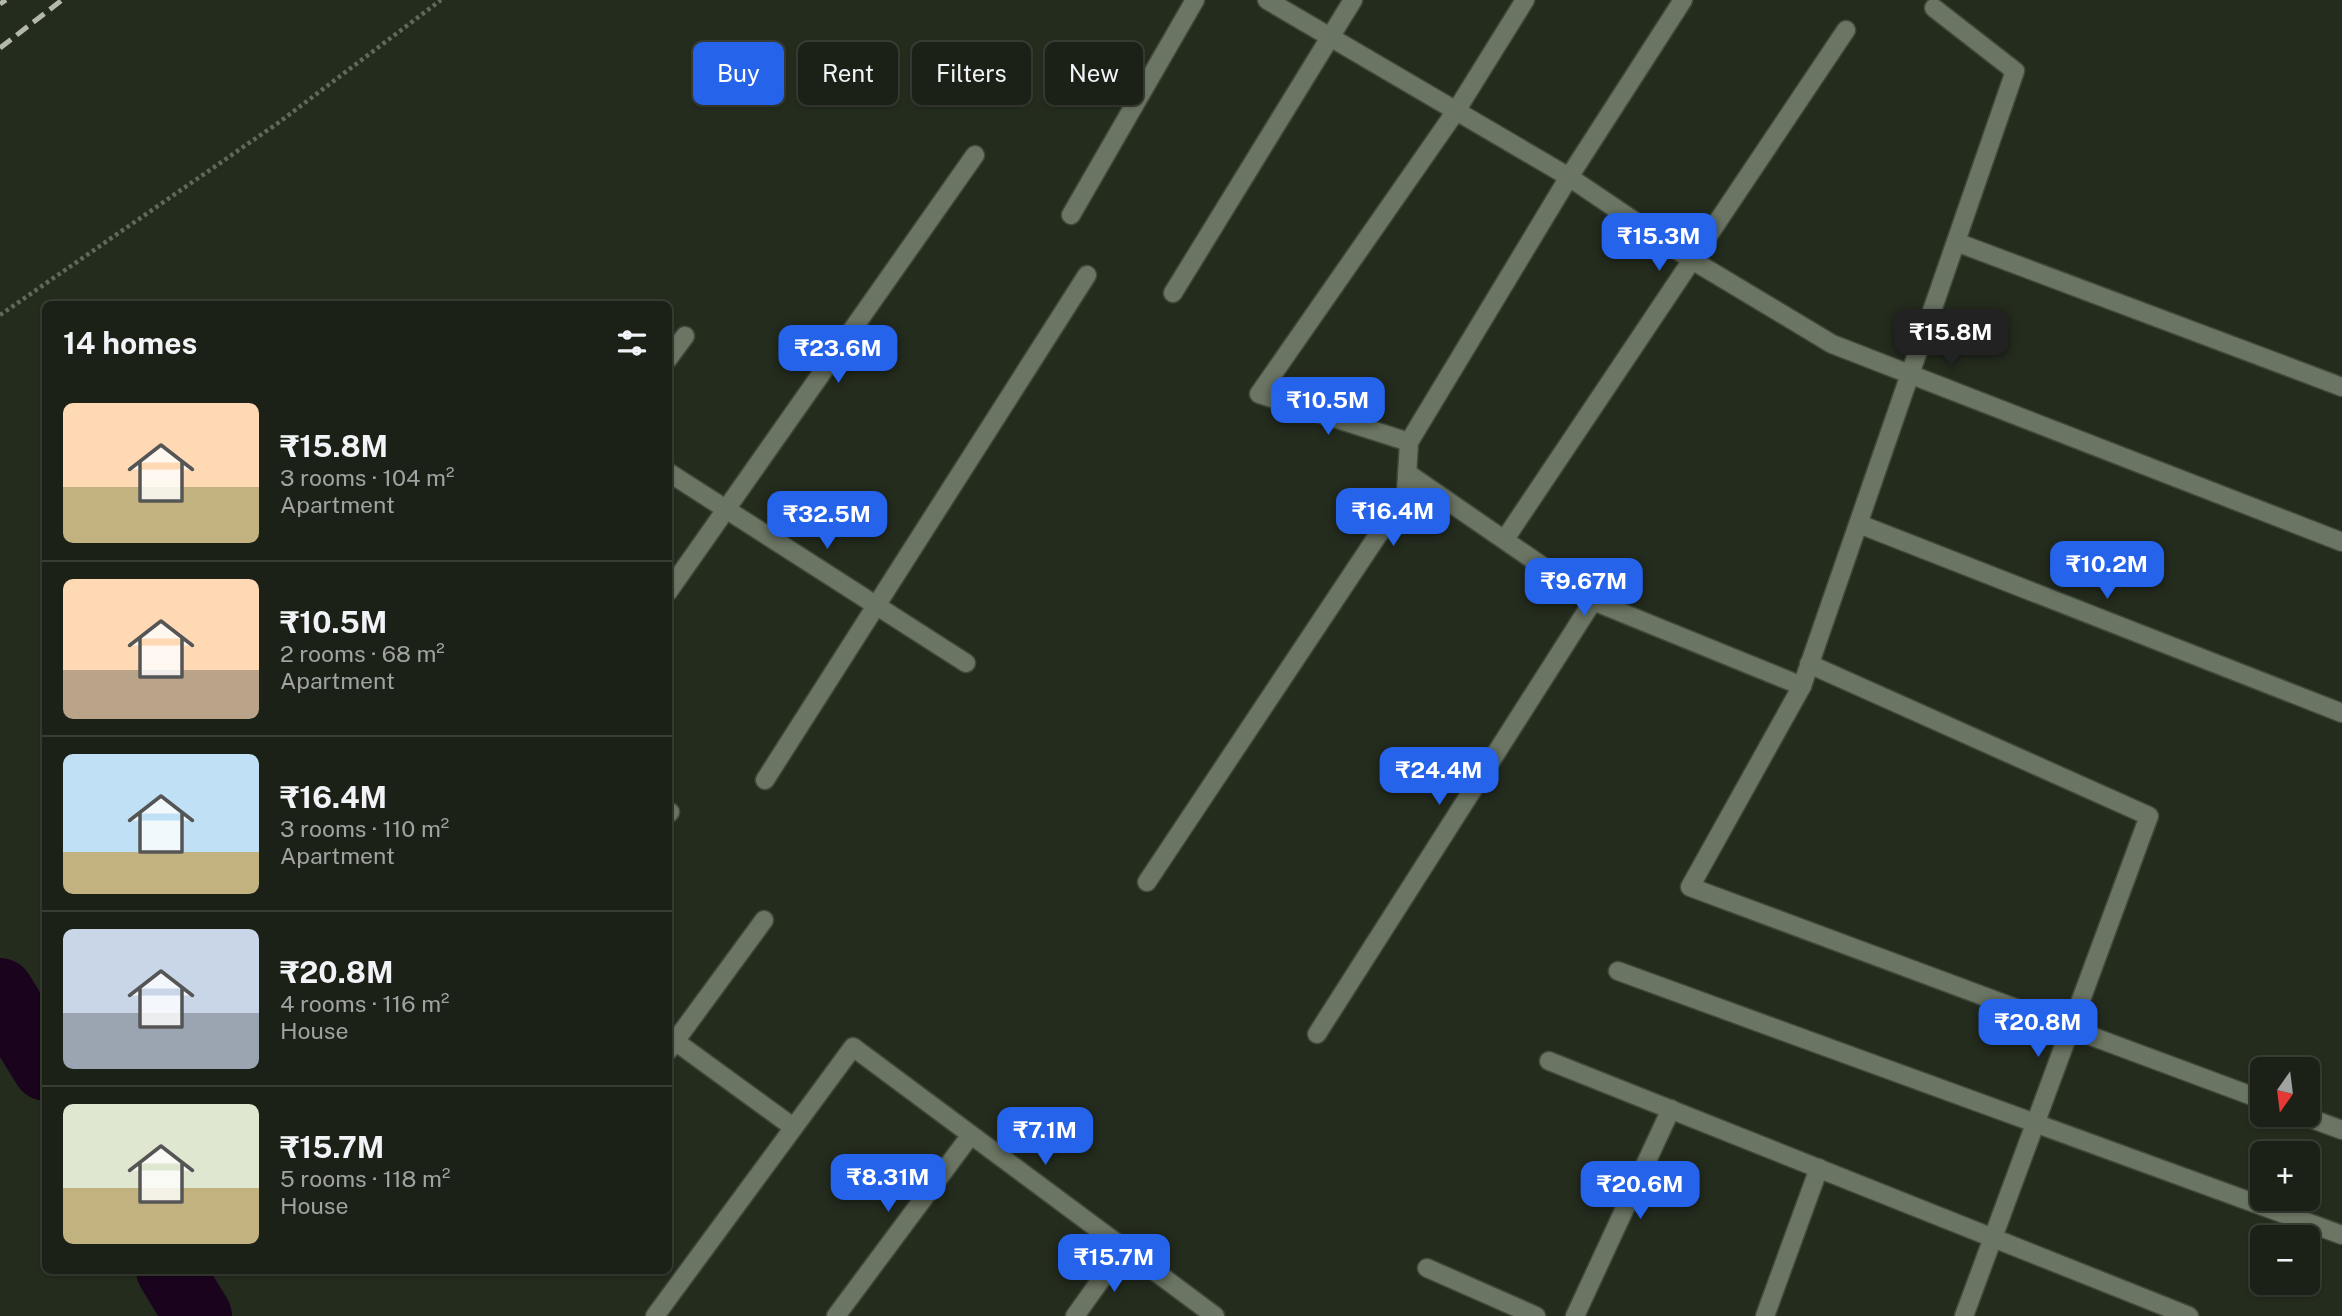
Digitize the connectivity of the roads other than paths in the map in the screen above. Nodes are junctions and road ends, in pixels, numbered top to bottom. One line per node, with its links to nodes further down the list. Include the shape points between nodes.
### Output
1 (1195, 0): 12 (street)
2 (1267, 0): 8 (street)
3 (1353, 0): 8 (street)
4 (1525, 0): 9 (street)
5 (1683, 0): 11 (street)
6 (1934, 8): 13 (street, via 2015,71)
7 (1846, 30): 14 (street)
8 (1329, 37): 9 (street); 16 (street)
9 (1456, 111): 11 (street); 21 (street, via 1259,394)
10 (975, 155): 24 (street)
11 (1569, 177): 14 (street); 21 (street)
12 (1071, 215)
13 (1956, 242): 19 (street); 20 (street)
14 (1692, 260): 19 (street, via 1832,344); 26 (street)
15 (1087, 275): 30 (street)
16 (1173, 293)
17 (685, 336): 18 (street)
18 (672, 354)
19 (1911, 374): 25 (street); 27 (street)
20 (2342, 387)
21 (1409, 442): 22 (street)
22 (1407, 473): 26 (street); 36 (street, via 1406,493)
23 (672, 475): 24 (street)
24 (726, 509): 28 (street); 30 (street)
25 (1858, 524): 32 (street); 34 (street)
26 (1505, 539): 29 (street)
27 (2342, 542)
28 (672, 586)
29 (1593, 601): 33 (street); 40 (street)
30 (876, 605): 31 (street); 35 (street)
31 (965, 663)
32 (1809, 664): 33 (street); 39 (street, via 2149,816)
33 (1802, 686): 39 (street, via 1690,887)
34 (2342, 713)
35 (765, 780)
36 (1147, 882)
37 (764, 920): 41 (street)
38 (1618, 971): 47 (street)
39 (2070, 1029): 44 (street); 47 (street)
40 (1317, 1034)
41 (672, 1042)
42 (672, 1044): 48 (street)
43 (1549, 1061): 45 (street)
44 (2250, 1095)
45 (1671, 1109): 51 (street); 61 (street)
46 (2320, 1122): 49 (street)
47 (2035, 1123): 52 (street); 53 (street)
48 (793, 1127): 50 (street, via 853,1047); 56 (street)
49 (2342, 1130)
50 (970, 1136): 54 (street); 57 (street)
51 (1818, 1168): 53 (street); 62 (street)
52 (2342, 1235)
53 (1992, 1238): 63 (street); 64 (street)
54 (1123, 1249): 58 (street); 59 (street)
55 (1427, 1268): 60 (street)
56 (654, 1316)
57 (836, 1316)
58 (1075, 1316)
59 (1215, 1316)
60 (1536, 1316)
61 (1575, 1316)
62 (1765, 1316)
63 (1965, 1316)
64 (2189, 1316)

